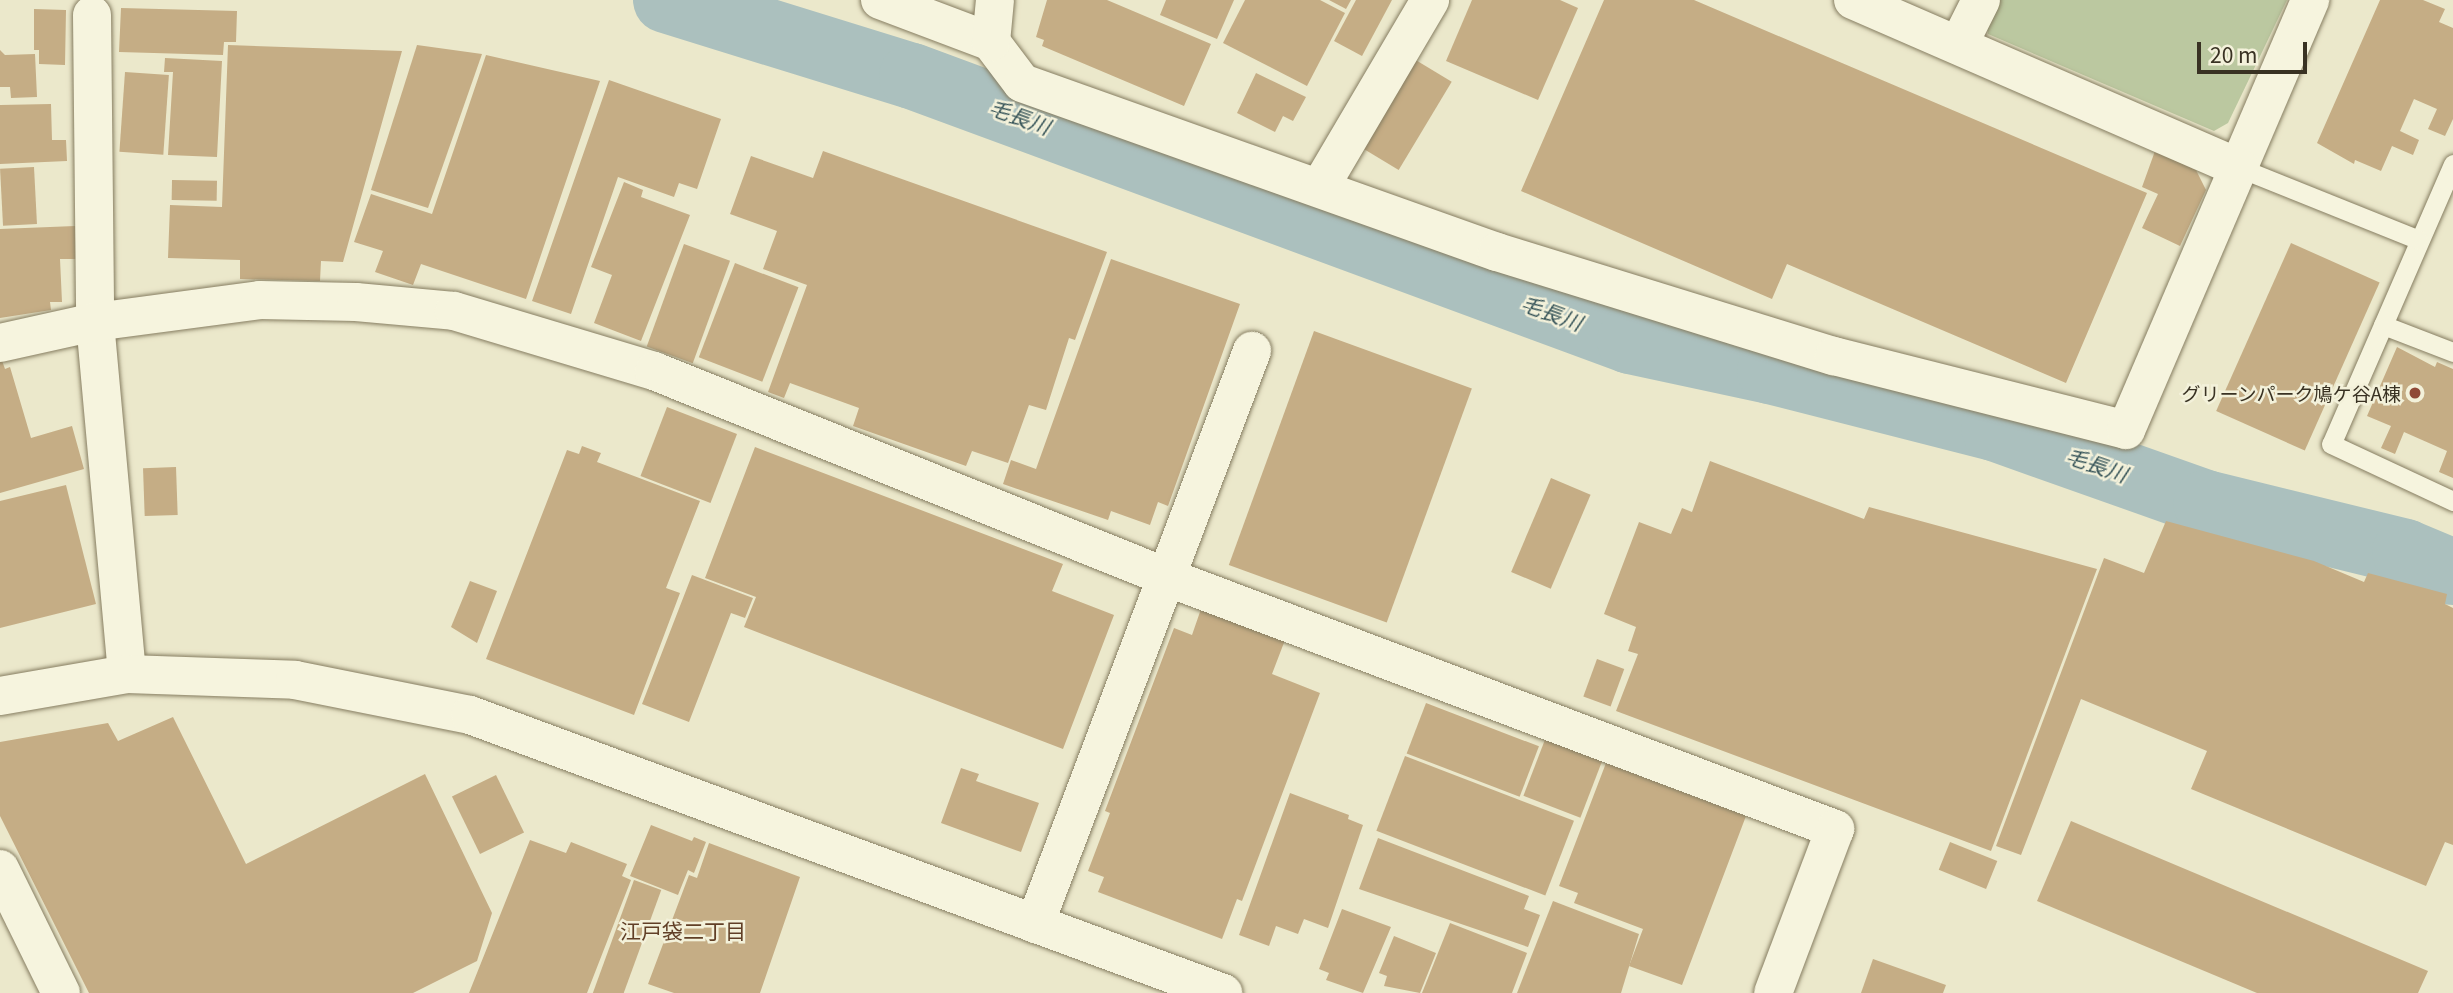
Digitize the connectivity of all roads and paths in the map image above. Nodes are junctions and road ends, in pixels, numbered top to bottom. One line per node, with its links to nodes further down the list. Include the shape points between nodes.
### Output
1 (880, 0): 8 (street)
2 (995, 0): 8 (street)
3 (1430, 0): 12 (street)
4 (1853, 0): 9 (street)
5 (1981, 0): 9 (street)
6 (2310, 0): 11 (street)
7 (92, 15): 14 (street)
8 (991, 42): 12 (street, via 1022,83)
9 (1959, 44): 11 (street)
10 (2453, 164): 13 (lane)
11 (2240, 168): 12 (street, via 2126,430 1834,356 1497,252); 13 (lane)
12 (1320, 187)
13 (2417, 239): 15 (lane)
14 (95, 321): 16 (street); 20 (street, via 260,300 454,311 654,371); 21 (street)
15 (2382, 325): 18 (lane); 19 (lane, via 2331,444)
16 (0, 343)
17 (1252, 351): 20 (street)
18 (2453, 352)
19 (2453, 500)
20 (1169, 578): 24 (street); 27 (street, via 1835,829)
21 (127, 674): 22 (street); 24 (street, via 295,680 470,715)
22 (0, 696)
23 (0, 869): 25 (street)
24 (1035, 924): 26 (street)
25 (61, 993)
26 (1223, 993)
27 (1773, 993)

